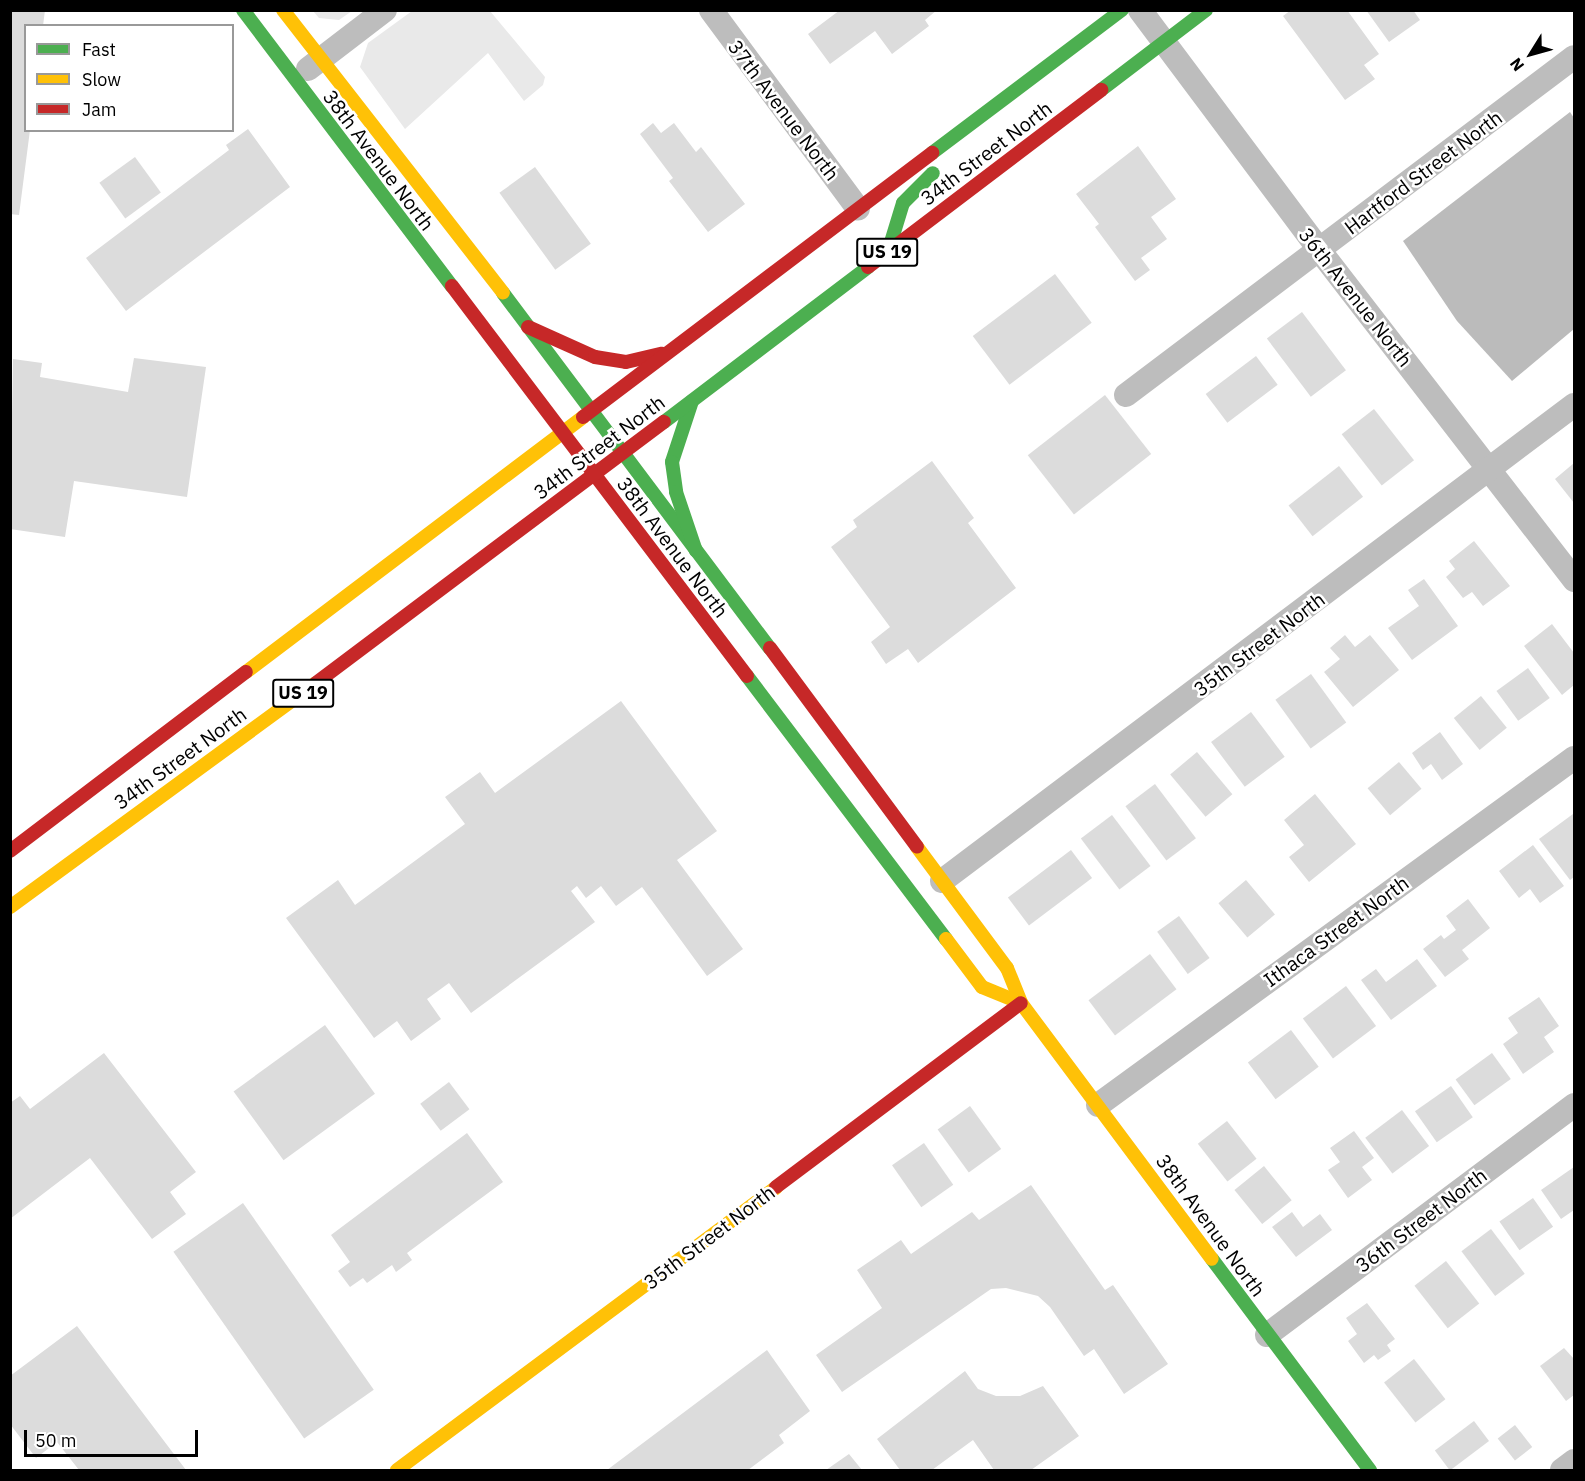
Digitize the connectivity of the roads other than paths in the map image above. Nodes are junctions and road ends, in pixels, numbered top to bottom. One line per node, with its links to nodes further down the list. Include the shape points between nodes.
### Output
1 (243, 10): 11 (main road, 38th Avenue North)
2 (283, 10): 10 (main road, 38th Avenue North)
3 (385, 10): 10 (street)
4 (711, 10): 15 (street, 37th Avenue North)
5 (1122, 10): 12 (main road, 34th Street North / US 19)
6 (1140, 10): 8 (street, 36th Avenue North)
7 (1206, 10): 8 (main road, 34th Street North / US 19)
8 (1164, 42): 16 (street, 36th Avenue North); 17 (main road, 34th Street North / US 19)
9 (1575, 57): 16 (street, Hartford Street North)
10 (321, 58): 11 (street); 18 (main road, 38th Avenue North)
11 (294, 79): 24 (main road, 38th Avenue North)
12 (968, 126): 13 (main road, via 967,140); 15 (main road, 34th Street North / US 19)
13 (958, 152)
14 (946, 163): 17 (main road, via 903,203)
15 (858, 209): 19 (main road, 34th Street North / US 19)
16 (1320, 251): 20 (street, Hartford Street North); 26 (street, 36th Avenue North)
17 (888, 252): 21 (main road, 34th Street North / US 19)
18 (528, 327): 19 (main road, via 595,357 626,362); 23 (main road, 38th Avenue North)
19 (667, 353): 23 (main road, 34th Street North / US 19)
20 (1126, 395)
21 (692, 401): 25 (main road, 34th Street North / US 19); 28 (main road, via 672,462 676,492)
22 (1575, 405): 26 (street, 35th Street North)
23 (592, 409): 24 (main road, 34th Street North / US 19); 25 (main road, 38th Avenue North)
24 (561, 435): 27 (main road, 38th Avenue North); 31 (main road, 34th Street North / US 19)
25 (624, 452): 27 (main road, 34th Street North / US 19); 28 (main road, 38th Avenue North)
26 (1491, 471): 29 (street, 36th Avenue North); 32 (street, 35th Street North)
27 (594, 476): 33 (main road, 34th Street North / US 19); 34 (main road, 38th Avenue North, via 982,987)
28 (696, 551): 32 (main road, 38th Avenue North)
29 (1575, 580)
30 (1575, 758): 35 (street, Ithaca Street North)
31 (10, 850)
32 (942, 881): 34 (main road, 38th Avenue North, via 1007,968)
33 (10, 907)
34 (1021, 1003): 35 (main road, 38th Avenue North); 39 (main road, 35th Street North)
35 (1098, 1105): 37 (main road, 38th Avenue North)
36 (1575, 1105): 37 (street, 36th Street North)
37 (1267, 1335): 40 (main road, 38th Avenue North)
38 (1575, 1461): 41 (street)
39 (397, 1470)
40 (1370, 1470)
41 (1562, 1470)

